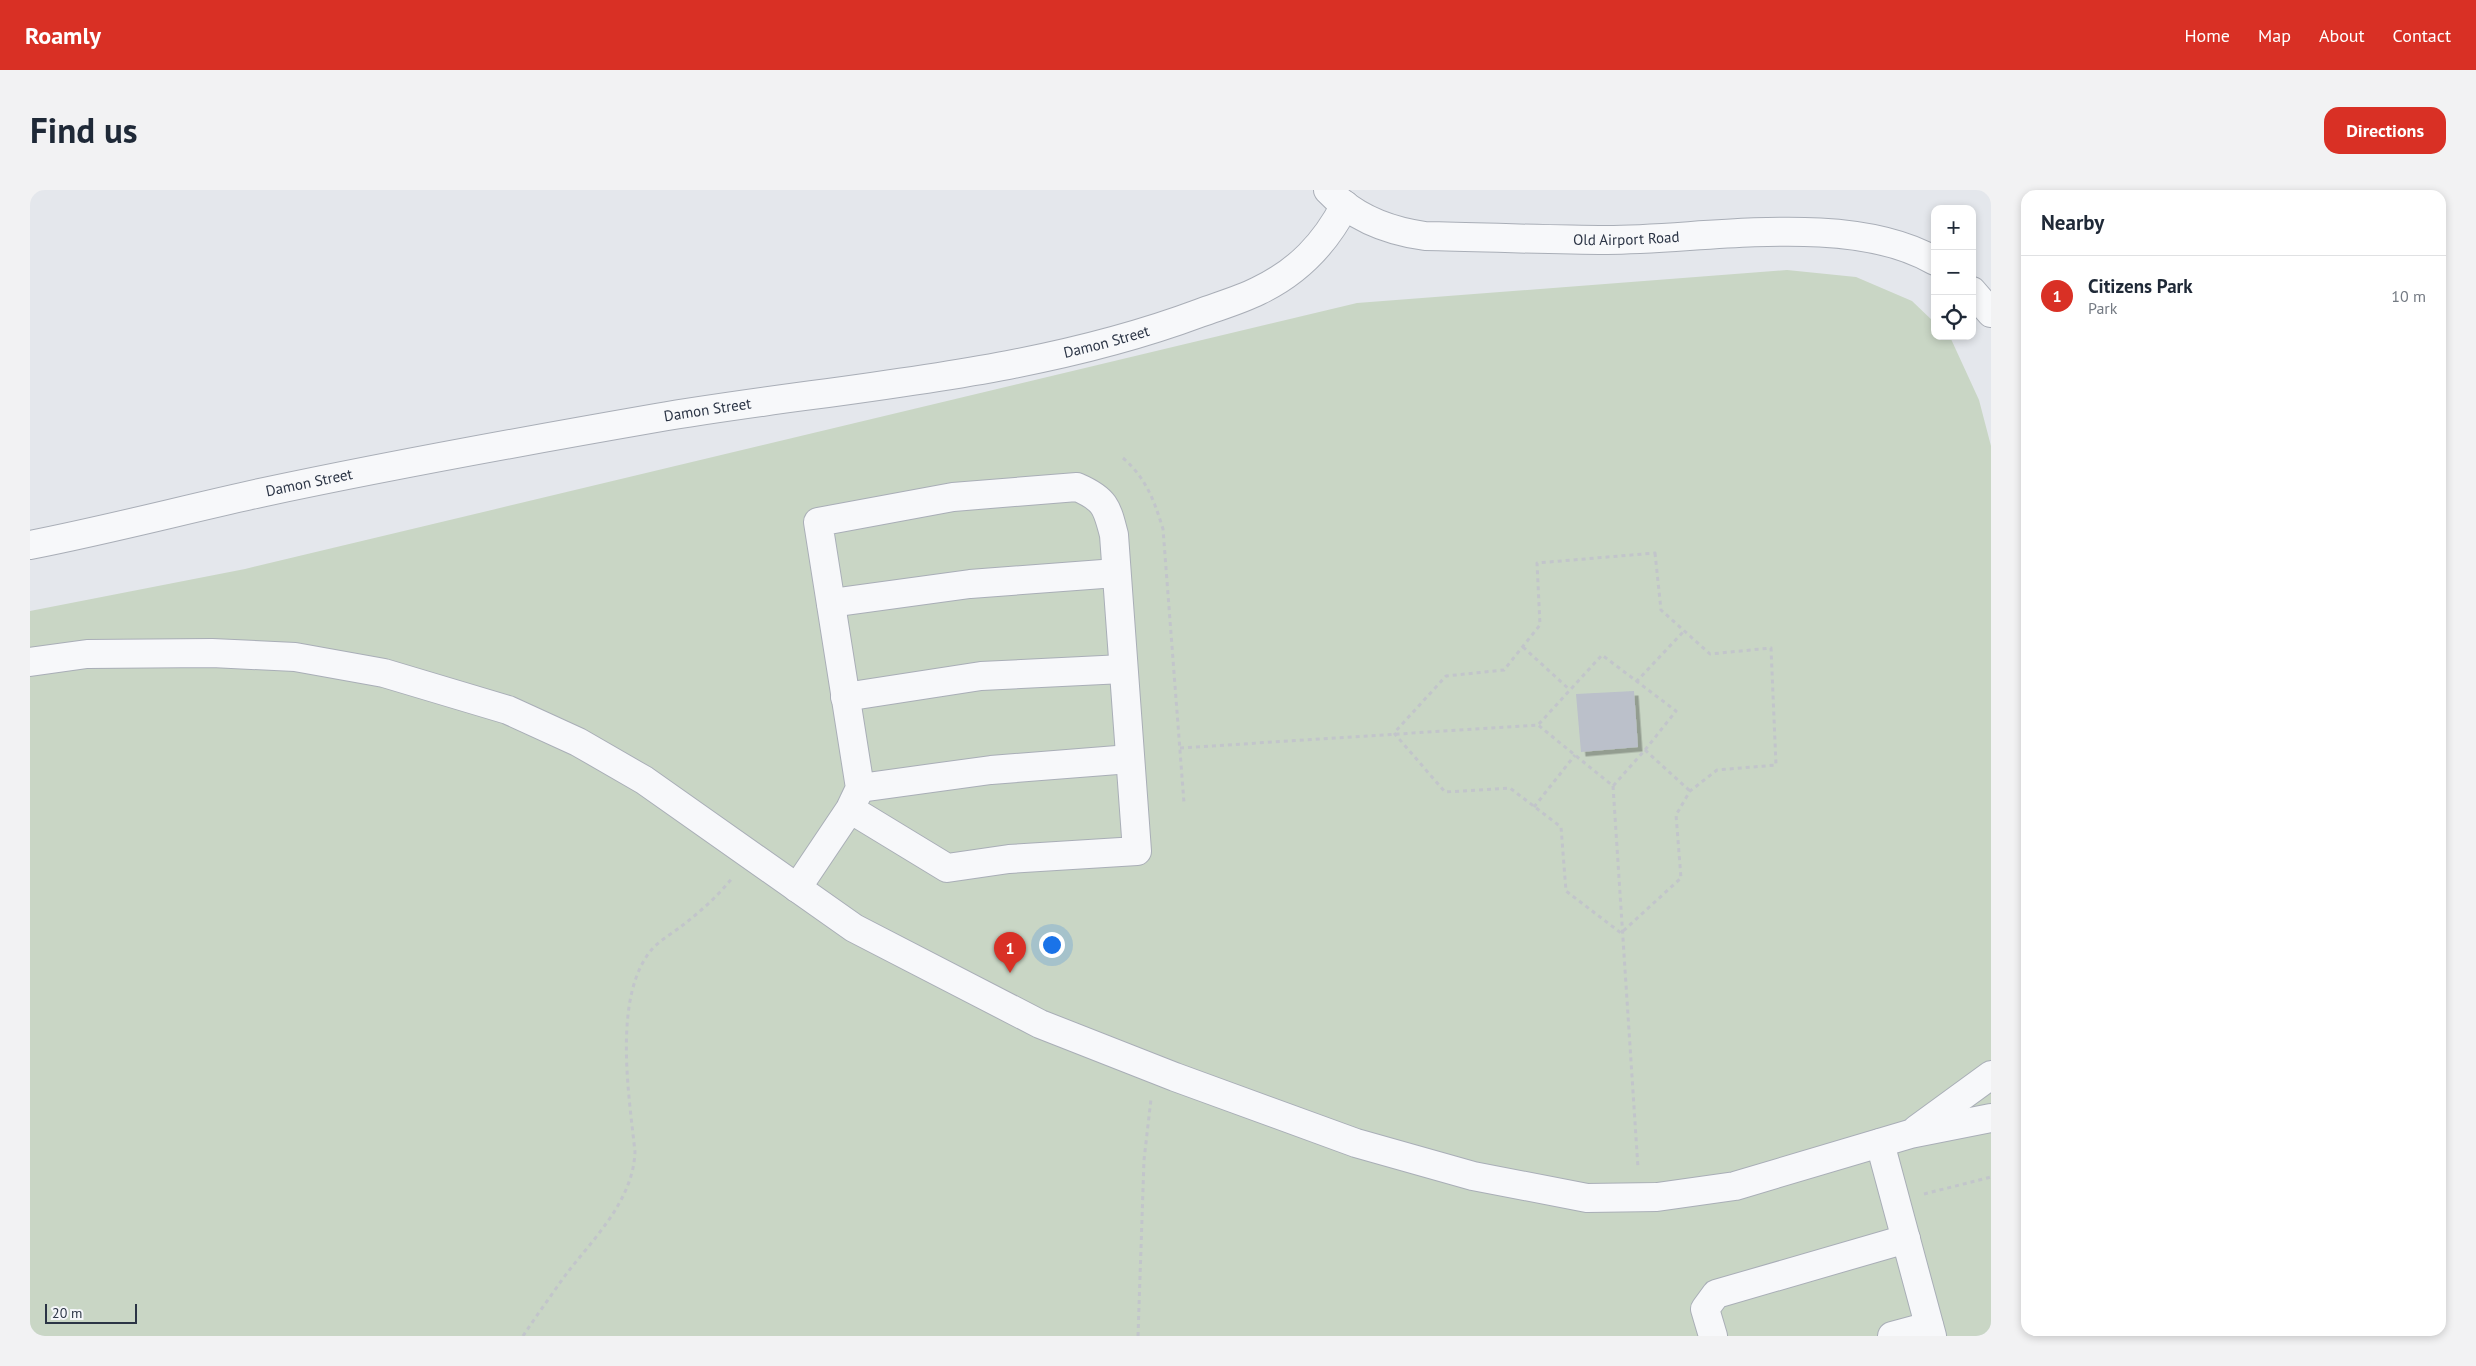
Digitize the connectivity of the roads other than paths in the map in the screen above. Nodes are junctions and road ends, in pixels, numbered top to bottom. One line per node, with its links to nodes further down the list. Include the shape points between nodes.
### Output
1 (1337, 198): 2 (street, Old Airport Road, via 1376,224 1401,233 1425,236 1608,240 1770,233 1849,234 1897,245); 5 (street, Damon Street, via 1333,229 1296,269 1254,293 1149,332 1014,366 659,418 463,453 259,493)
2 (1931, 259)
3 (1976, 295): 4 (street)
4 (1991, 313)
5 (30, 546)
6 (1116, 573): 7 (street, via 970,584); 7 (street, via 1114,536 1107,508 1094,494 1077,487 953,497 818,522); 9 (street)
7 (831, 603): 10 (street)
8 (30, 662): 13 (street, via 87,654 212,653 295,657 384,673 508,710 578,742 644,780)
9 (1123, 669): 10 (street, via 981,676); 11 (street)
10 (845, 697): 12 (street)
11 (1130, 759): 12 (street, via 991,770); 12 (street, via 1137,851 1009,859 947,868)
12 (855, 799): 13 (street)
13 (797, 888): 17 (street, via 854,928 1040,1024 1356,1143 1473,1176 1587,1198 1657,1197 1735,1186)
14 (1991, 1075): 16 (street)
15 (1991, 1118): 16 (street)
16 (1910, 1134): 17 (street)
17 (1880, 1143): 18 (street)
18 (1906, 1239): 19 (street); 20 (street, via 1716,1294 1705,1309)
19 (1930, 1331): 21 (street)
20 (1713, 1336)
21 (1892, 1336)

